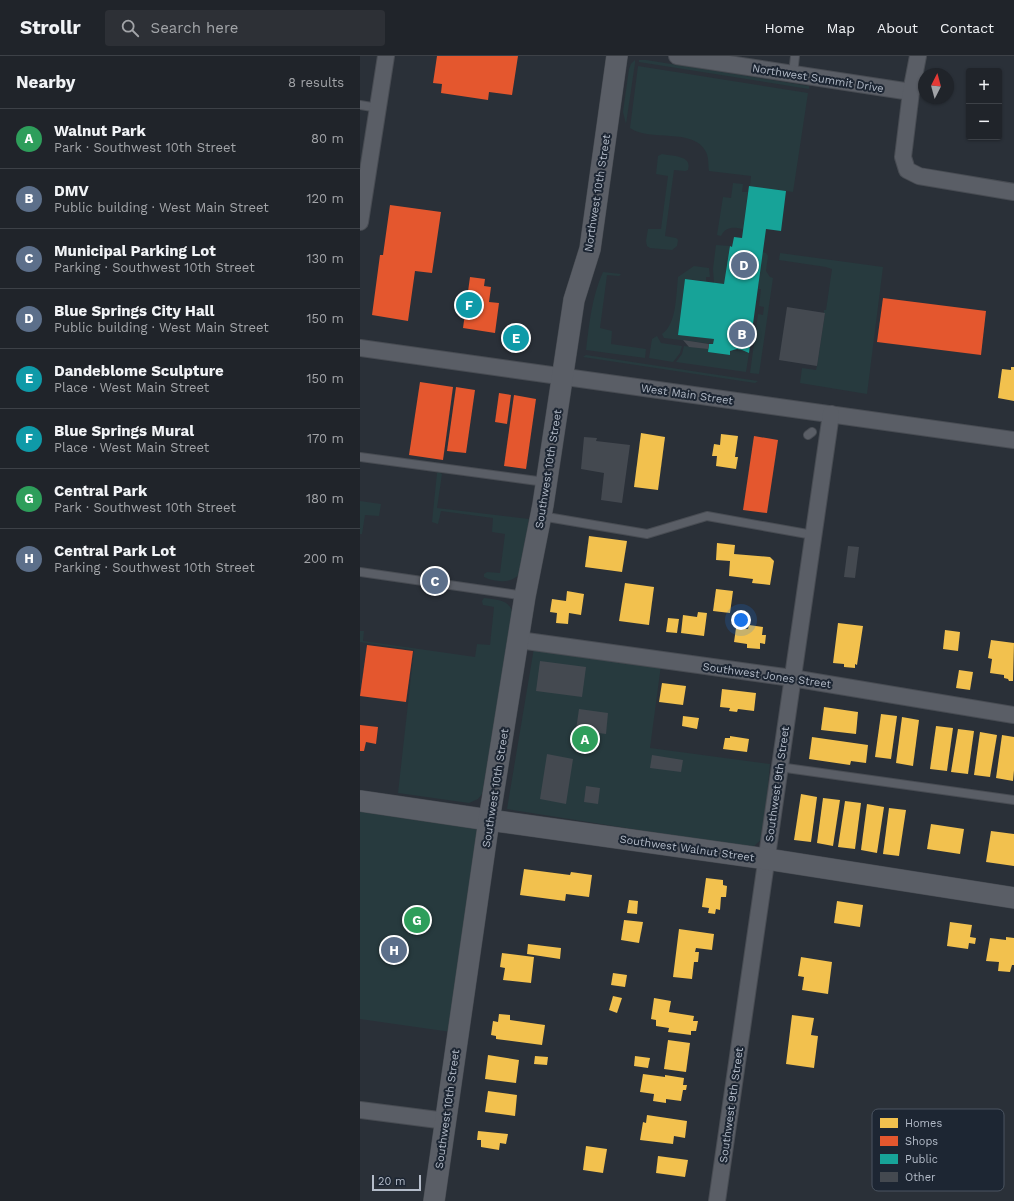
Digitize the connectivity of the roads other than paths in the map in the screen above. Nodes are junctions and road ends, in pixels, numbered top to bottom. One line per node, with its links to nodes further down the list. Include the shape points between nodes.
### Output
1 (386, 56): 9 (street)
2 (617, 56): 13 (street, Northwest 10th Street, via 590,249 574,300)
3 (677, 56): 6 (street, Northwest Summit Drive)
4 (795, 56): 6 (lane)
5 (918, 56): 7 (street)
6 (793, 74): 7 (street, Northwest Summit Drive)
7 (911, 92): 10 (street, via 903,157 907,170 918,176)
8 (360, 105): 9 (lane)
9 (378, 108): 11 (street)
10 (1014, 192)
11 (360, 218)
12 (360, 348): 13 (street, West Main Street)
13 (563, 376): 14 (street, West Main Street); 17 (street, Southwest 10th Street)
14 (831, 414): 15 (street, West Main Street); 19 (street, Southwest 9th Street)
15 (1014, 440)
16 (360, 457): 17 (lane)
17 (546, 483): 18 (street, Southwest 10th Street)
18 (541, 516): 19 (lane, via 647,534 707,516); 21 (street, Southwest 10th Street)
19 (813, 535): 23 (street, Southwest 9th Street)
20 (360, 572): 21 (lane)
21 (526, 596): 22 (street, Southwest 10th Street)
22 (518, 640): 23 (street, Southwest Jones Street); 28 (street, Southwest 10th Street)
23 (792, 678): 24 (street, Southwest Jones Street); 25 (street, Southwest 9th Street)
24 (1014, 715)
25 (779, 767): 26 (lane); 29 (street, Southwest 9th Street)
26 (1014, 800)
27 (360, 801): 28 (street, Southwest Walnut Street)
28 (489, 820): 29 (street, Southwest Walnut Street); 32 (street, Southwest 10th Street)
29 (767, 859): 30 (street, Southwest Walnut Street); 34 (street, Southwest 9th Street)
30 (1014, 898)
31 (360, 1110): 32 (street)
32 (446, 1121): 33 (street, Southwest 10th Street)
33 (434, 1201)
34 (717, 1201)

